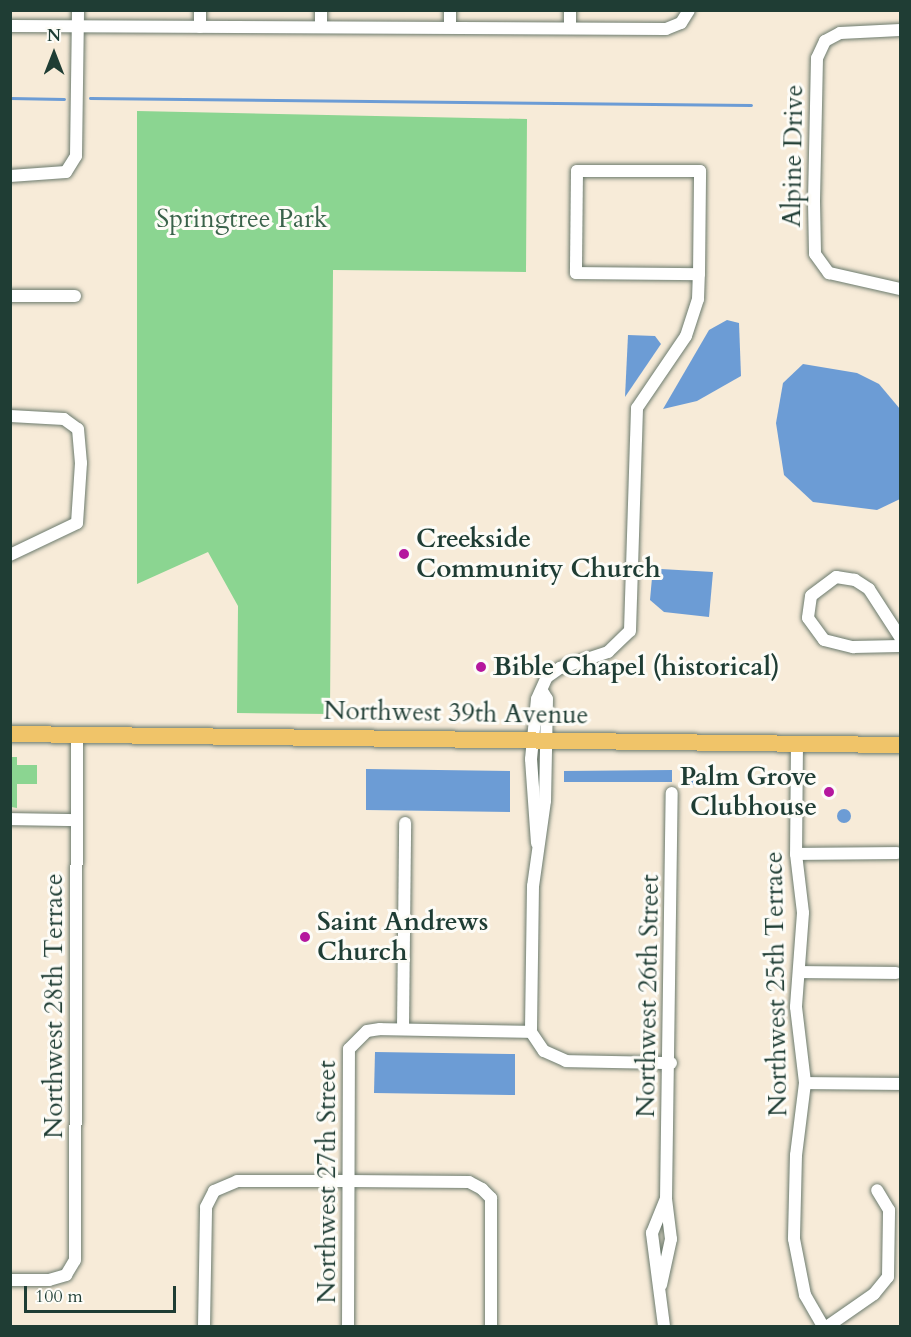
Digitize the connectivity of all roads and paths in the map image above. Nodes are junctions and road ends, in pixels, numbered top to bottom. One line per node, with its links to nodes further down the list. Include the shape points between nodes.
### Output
1 (78, 10): 8 (street)
2 (200, 10): 9 (street)
3 (321, 10): 10 (street)
4 (450, 10): 11 (street)
5 (570, 10): 12 (street)
6 (689, 10): 12 (street, via 681,23 666,28)
7 (10, 26): 8 (street)
8 (78, 27): 9 (street); 14 (street, via 76,156 66,172)
9 (200, 27): 10 (street)
10 (321, 27): 11 (street)
11 (450, 27): 12 (street)
12 (570, 27)
13 (900, 30): 16 (street, Alpine Drive, via 840,33 825,41 818,58 814,201 815,254 829,273)
14 (10, 176)
15 (699, 274): 15 (street, via 700,171 577,171 576,273); 25 (street, via 698,299 686,336 638,408 630,631 608,652 560,668 542,691)
16 (900, 289)
17 (10, 296): 18 (street)
18 (75, 296)
19 (10, 416): 20 (street, via 64,419 78,429 77,523)
20 (10, 555)
21 (900, 637): 22 (street, via 869,589 855,580 836,577 810,596 808,618 824,640 853,647)
22 (900, 646)
23 (10, 734): 24 (main road, Northwest 39th Avenue)
24 (77, 735): 25 (main road, Northwest 39th Avenue); 30 (street, Northwest 28th Terrace)
25 (540, 740): 26 (main road, Northwest 39th Avenue); 37 (street, via 531,807 537,843)
26 (797, 743): 27 (main road, Northwest 39th Avenue); 33 (street, Northwest 25th Terrace)
27 (900, 745)
28 (672, 793): 38 (street, Northwest 26th Street)
29 (10, 819): 30 (street)
30 (77, 820): 44 (street, Northwest 28th Terrace, via 75,1250 66,1275)
31 (405, 823): 36 (street)
32 (897, 853): 33 (street)
33 (796, 854): 34 (street, Northwest 25th Terrace, via 803,913)
34 (799, 972): 35 (street); 39 (street, Northwest 25th Terrace, via 796,1006)
35 (896, 973)
36 (403, 1029): 37 (street); 41 (street, Northwest 27th Street, via 367,1031 356,1041 348,1061)
37 (531, 1032): 38 (street, via 544,1051 566,1060)
38 (671, 1063): 43 (street, Northwest 26th Street)
39 (805, 1083): 40 (street); 50 (street, Northwest 25th Terrace, via 796,1155 795,1256 805,1295)
40 (900, 1084)
41 (348, 1181): 46 (street, via 237,1181 214,1191 206,1207); 47 (street, Northwest 27th Street); 48 (street, via 469,1182 491,1198)
42 (877, 1190): 51 (street, via 889,1210 888,1277 874,1294)
43 (666, 1199): 45 (street, Northwest 26th Street, via 671,1239); 45 (street, Northwest 26th Street, via 652,1233)
44 (10, 1280)
45 (661, 1284): 49 (street, Northwest 26th Street)
46 (204, 1326)
47 (348, 1326)
48 (491, 1326)
49 (664, 1326)
50 (823, 1326)
51 (828, 1326)

